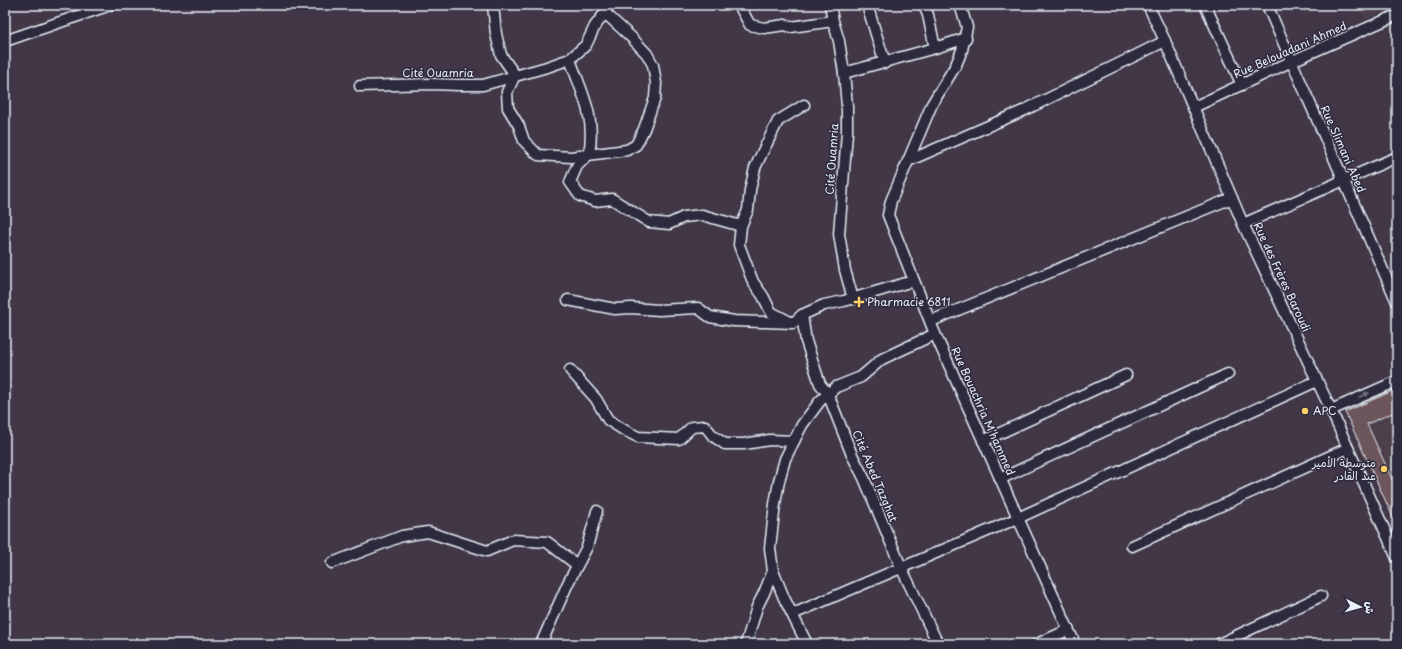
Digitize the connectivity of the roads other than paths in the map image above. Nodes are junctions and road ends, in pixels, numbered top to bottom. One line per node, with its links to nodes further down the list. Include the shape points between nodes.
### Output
1 (110, 5): 15 (street)
2 (493, 5): 22 (street, via 501,55)
3 (739, 5): 13 (street, via 750,25 764,28)
4 (830, 5): 13 (street, Cité Ouamria)
5 (867, 5): 20 (street)
6 (924, 5): 17 (street)
7 (960, 5): 14 (street, via 967,27)
8 (1148, 5): 16 (street, Rue des Frères Baroudi)
9 (1206, 5): 23 (street)
10 (1267, 5): 19 (street, Rue Slimani Abed)
11 (606, 9): 18 (street, Cité Ouamria, via 586,45); 27 (street, Cité Ouamria, via 647,54 653,65 655,98 636,145 627,150)
12 (1397, 15): 19 (street, Rue Belouadani Ahmed)
13 (833, 21): 21 (street, Cité Ouamria)
14 (966, 38): 17 (street); 29 (street, Rue Bouachria M'hammed, via 956,65 936,96 923,123)
15 (5, 41)
16 (1165, 41): 26 (street, Rue des Frères Baroudi); 29 (street, via 1024,110)
17 (935, 48): 20 (street)
18 (570, 59): 22 (street, Cité Ouamria); 27 (street, via 586,101 591,123)
19 (1292, 61): 23 (street, Rue Belouadani Ahmed); 30 (street, Rue Slimani Abed)
20 (885, 63): 21 (street)
21 (844, 73): 35 (street, Cité Ouamria, via 847,106 839,234 844,270)
22 (515, 75): 24 (street, Cité Ouamria, via 483,85); 27 (street, Cité Ouamria, via 507,92 508,108 524,142 538,155 571,157)
23 (1242, 85): 26 (street, Rue Belouadani Ahmed)
24 (360, 86)
25 (804, 105): 33 (street, via 778,121 769,137 755,168 748,210)
26 (1194, 107): 31 (street, Rue des Frères Baroudi)
27 (589, 154): 33 (street, via 577,166 570,182 580,196 595,201 612,199 649,222 669,224 684,217 702,215)
28 (1397, 157): 30 (street)
29 (908, 161): 34 (street, Rue Bouachria M'hammed, via 891,201 888,215)
30 (1344, 181): 32 (street); 37 (street, Rue Slimani Abed)
31 (1232, 198): 32 (street, Rue des Frères Baroudi); 39 (street)
32 (1243, 224): 45 (street, Rue des Frères Baroudi)
33 (741, 226): 40 (street, via 739,245 753,282 770,312)
34 (914, 281): 35 (street); 39 (street, Rue Bouachria M'hammed)
35 (853, 299): 38 (street, via 824,305)
36 (568, 300): 40 (street, via 615,308 698,308 710,317 734,321)
37 (1397, 302)
38 (802, 315): 40 (street); 47 (street, Cité Abed Tazghat, via 814,367 820,384)
39 (931, 321): 41 (street, Rue Bouachria M'hammed)
40 (793, 323)
41 (935, 334): 47 (street, via 882,359 861,377 836,387); 50 (street, Rue Bouachria M'hammed)
42 (570, 370): 49 (street, via 596,400 608,420 638,437 679,438 692,427 705,426 713,436 725,444 770,440)
43 (1228, 374): 52 (street)
44 (1126, 375): 50 (street)
45 (1317, 381): 48 (street, Rue des Frères Baroudi); 54 (street)
46 (1397, 381): 48 (street, one-way to 46)
47 (828, 394): 49 (street, via 802,425); 59 (street, Cité Abed Tazghat)
48 (1331, 410): 51 (street, Rue des Frères Baroudi)
49 (794, 441): 60 (street, via 785,459 778,489 770,548)
50 (983, 441): 52 (street, Rue Bouachria M'hammed)
51 (1348, 448): 55 (street); 56 (street, Rue des Frères Baroudi)
52 (1000, 478): 54 (street, Rue Bouachria M'hammed)
53 (597, 511): 58 (street, via 587,547)
54 (1018, 518): 59 (street); 63 (street, Rue Bouachria M'hammed)
55 (1132, 546)
56 (1397, 558)
57 (332, 563): 58 (street, via 402,536 428,532 487,551 513,540 547,542)
58 (577, 566): 64 (street)
59 (901, 567): 62 (street); 67 (street, Cité Abed Tazghat)
60 (773, 571): 62 (street); 65 (street, via 757,607)
61 (1321, 596): 70 (street)
62 (793, 614): 66 (street)
63 (1068, 630): 68 (street); 69 (street, Rue Bouachria M'hammed)
64 (542, 644)
65 (746, 644)
66 (807, 644)
67 (938, 644)
68 (1038, 644)
69 (1075, 644)
70 (1219, 644)

